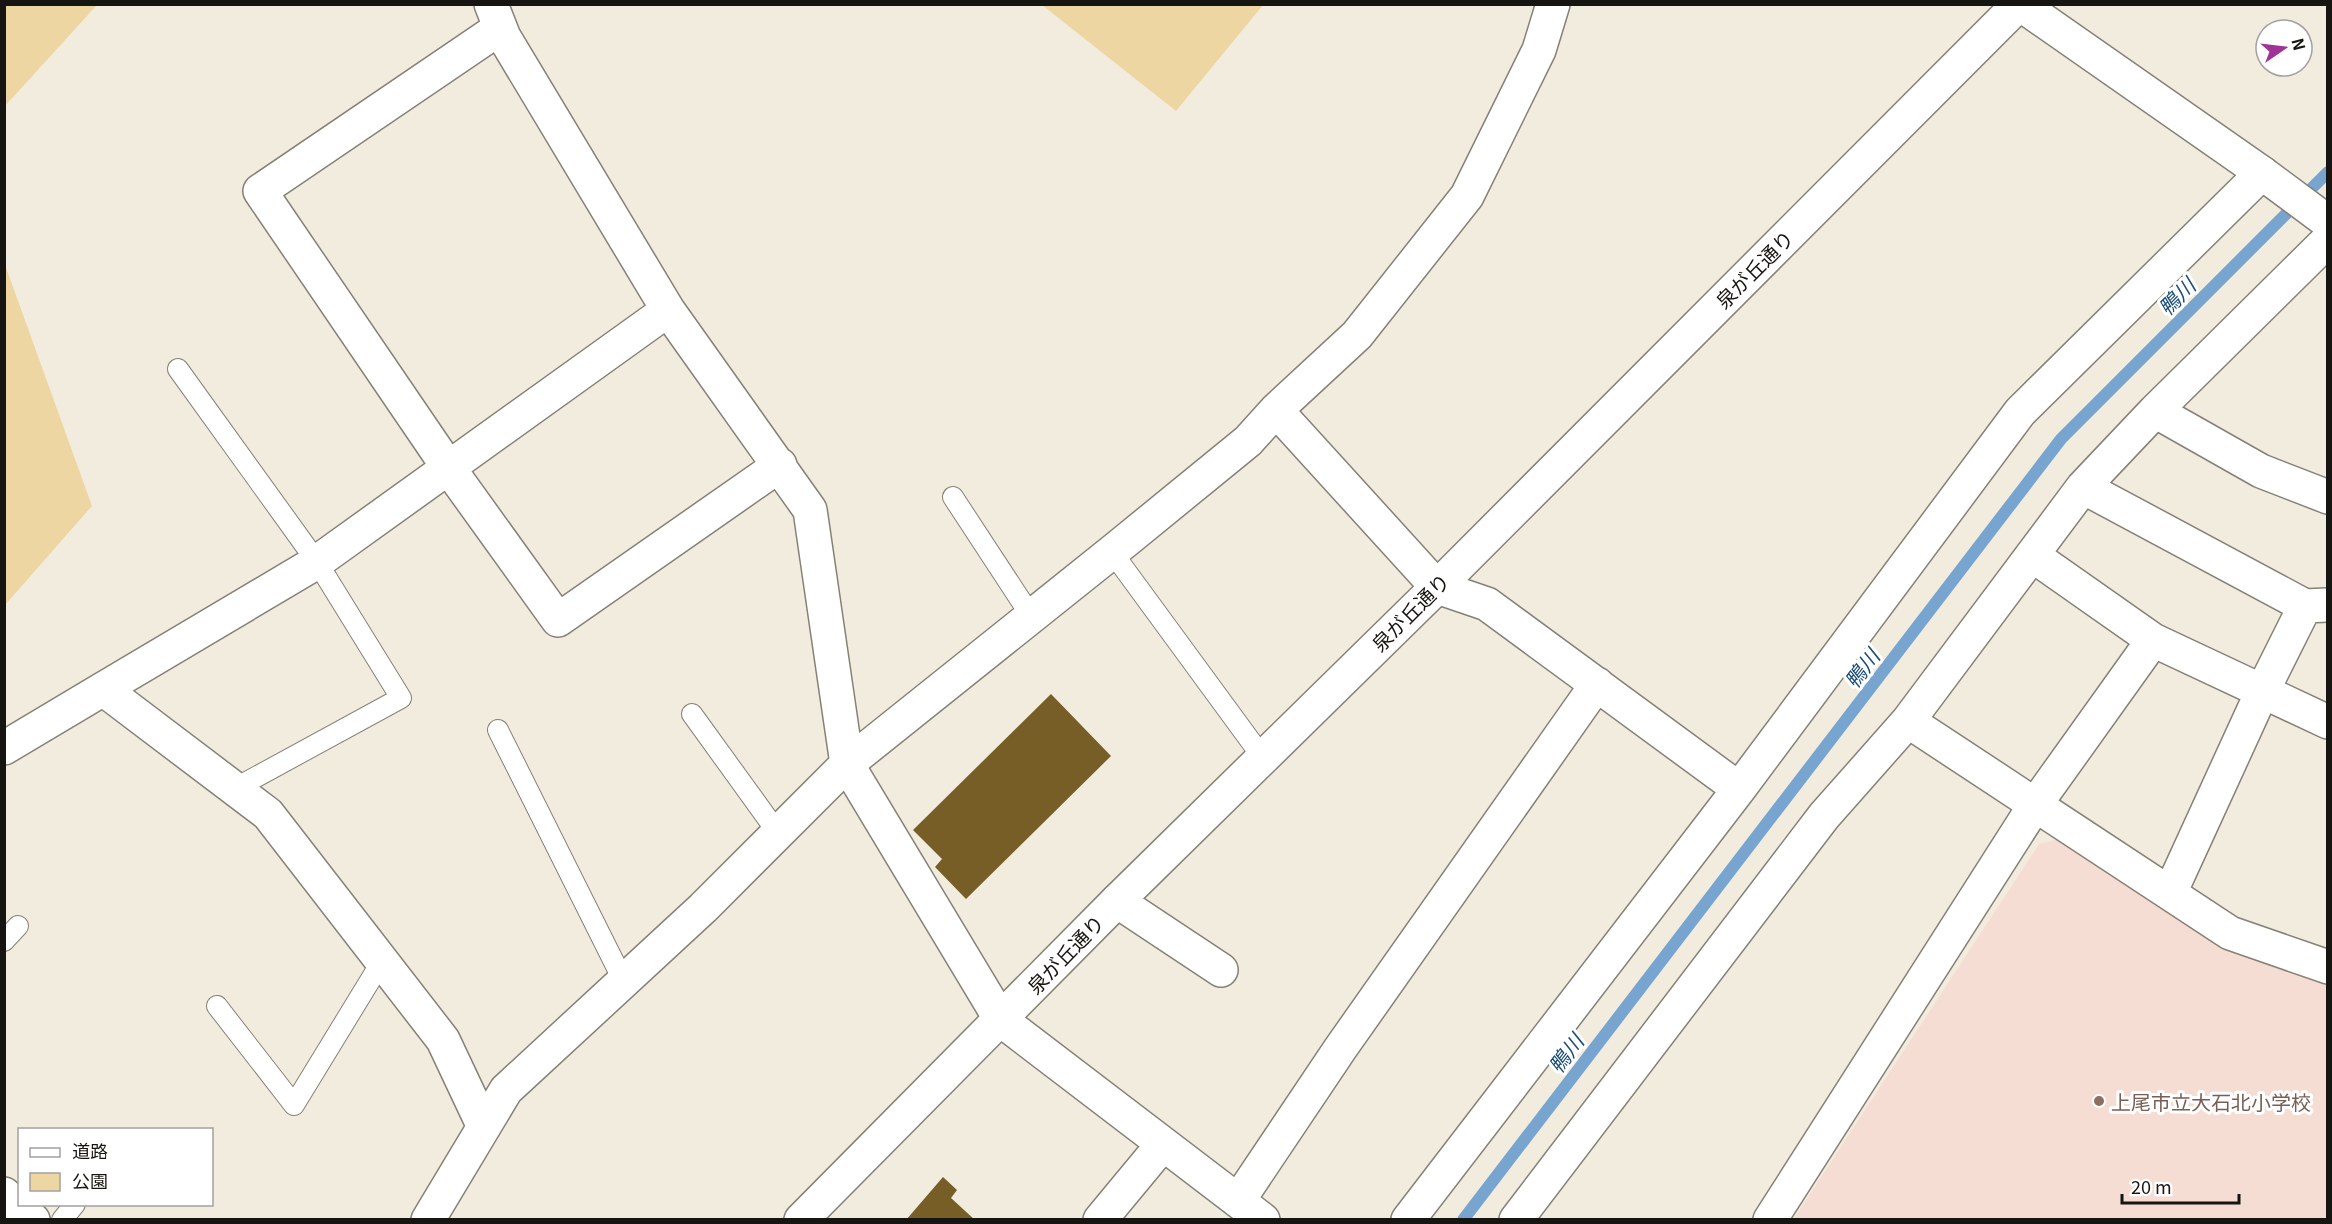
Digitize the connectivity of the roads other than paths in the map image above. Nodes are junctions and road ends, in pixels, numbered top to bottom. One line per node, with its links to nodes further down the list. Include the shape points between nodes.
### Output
1 (1553, 4): 9 (street, via 1539,50 1467,196 1357,335)
2 (2020, 4): 4 (street); 19 (street, 泉が丘通り)
3 (495, 16): 7 (street, via 590,184); 12 (street, via 260,192)
4 (2262, 173): 5 (street); 34 (street, via 2020,412)
5 (2328, 222)
6 (2328, 240): 10 (street)
7 (668, 310): 11 (street); 12 (street)
8 (178, 369): 18 (lane)
9 (1276, 410): 16 (street, via 1248,441); 19 (street)
10 (2156, 411): 13 (street); 15 (street, via 2261,471)
11 (780, 465): 12 (street, via 558,620); 32 (street, via 810,510)
12 (448, 467): 18 (street)
13 (2083, 487): 17 (street); 20 (street)
14 (953, 497): 21 (lane)
15 (2328, 497)
16 (1112, 552): 21 (street); 31 (lane)
17 (2032, 555): 22 (street); 27 (street)
18 (317, 561): 24 (street); 33 (lane, via 401,698)
19 (1437, 587): 23 (street, via 1487,604); 31 (street, 泉が丘通り)
20 (2316, 605): 25 (street)
21 (1031, 616): 32 (street)
22 (2153, 640): 25 (street); 35 (street)
23 (1597, 684): 34 (street); 51 (street, via 1340,1049)
24 (102, 689): 30 (street); 33 (street)
25 (2262, 692): 28 (street); 37 (street)
26 (692, 714): 36 (lane)
27 (1908, 721): 35 (street); 58 (street, via 1824,816)
28 (2328, 723)
29 (498, 730): 44 (lane)
30 (4, 748)
31 (1263, 758): 38 (street, 泉が丘通り)
32 (847, 764): 36 (street); 46 (street)
33 (234, 789): 41 (street, via 268,814)
34 (1739, 789): 57 (street)
35 (2035, 805): 37 (street); 59 (street)
36 (778, 833): 44 (street)
37 (2170, 893): 42 (street, via 2230,933)
38 (1117, 901): 43 (street); 46 (street, 泉が丘通り)
39 (18, 926): 40 (lane)
40 (4, 941)
41 (382, 961): 45 (lane, via 294,1105); 47 (street, via 443,1040)
42 (2328, 967)
43 (1221, 970)
44 (624, 982): 47 (street, via 506,1090)
45 (217, 1006)
46 (1001, 1020): 48 (street); 55 (street, 泉が丘通り)
47 (484, 1127): 54 (street)
48 (1163, 1144): 51 (street); 56 (street)
49 (4, 1194): 52 (street)
50 (73, 1206): 53 (lane)
51 (1251, 1210)
52 (33, 1220)
53 (62, 1220)
54 (429, 1220)
55 (801, 1220)
56 (1100, 1220)
57 (1408, 1220)
58 (1516, 1220)
59 (1770, 1220)

